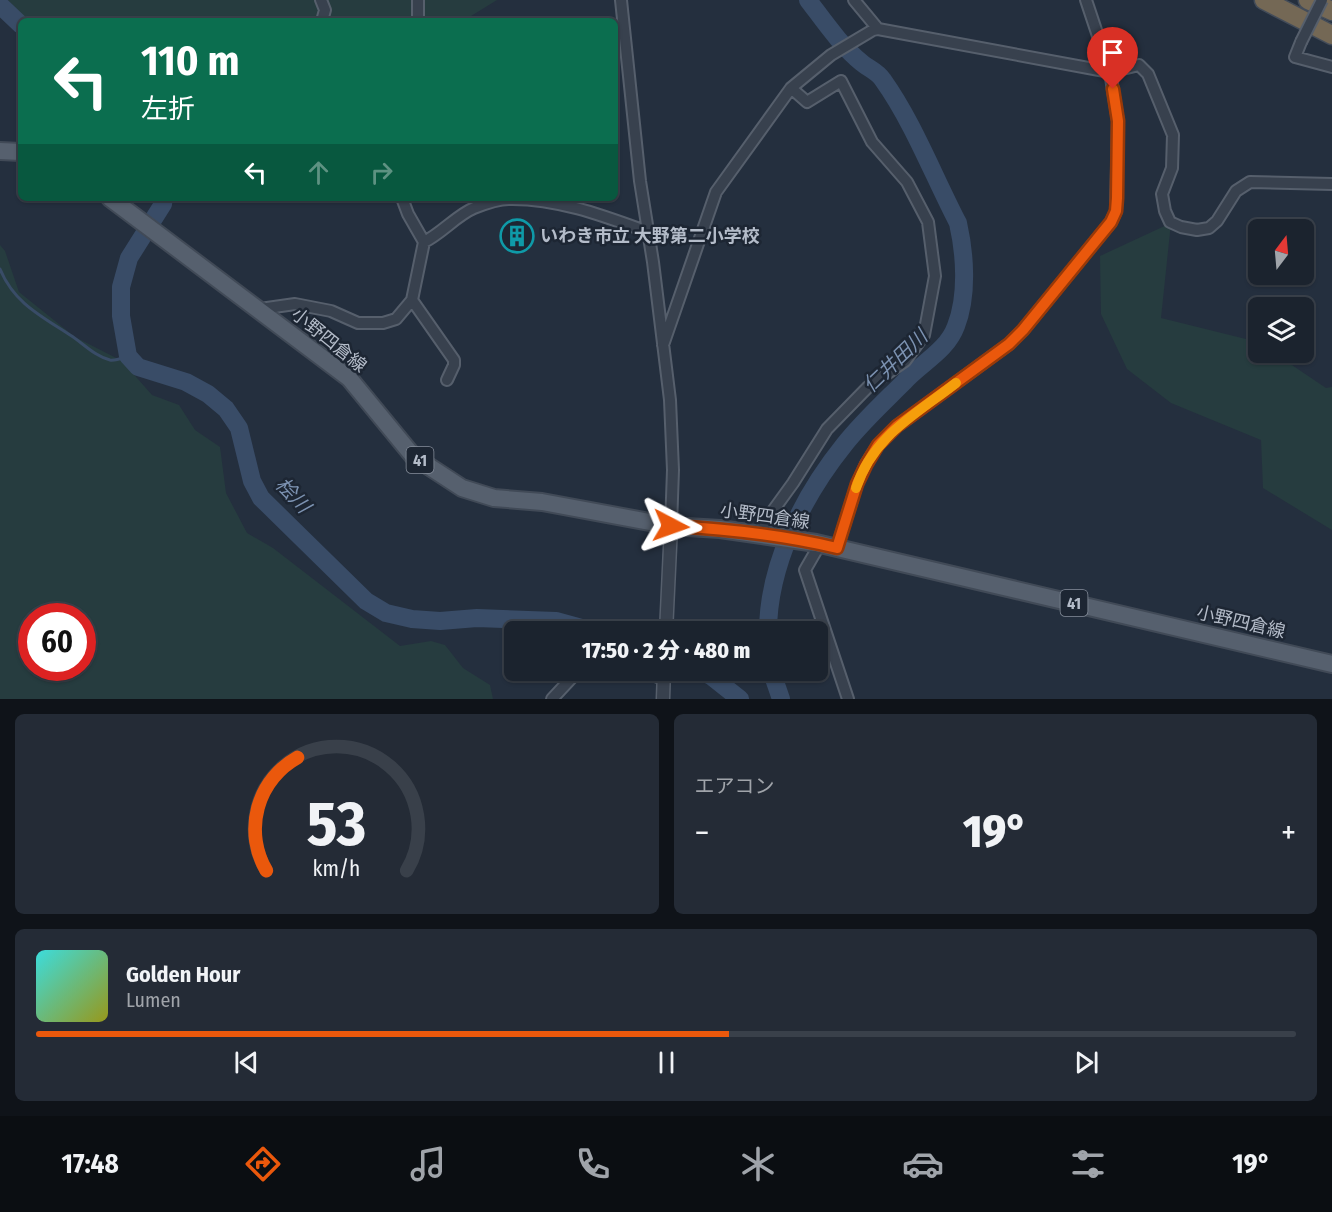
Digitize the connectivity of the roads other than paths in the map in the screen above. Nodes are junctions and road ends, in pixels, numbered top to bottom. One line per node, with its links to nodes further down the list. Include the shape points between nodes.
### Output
1 (321, 0): 10 (street)
2 (418, 0): 11 (street)
3 (621, 0): 24 (street)
4 (854, 0): 12 (street)
5 (1086, 0): 15 (street)
6 (1264, 0): 13 (highway)
7 (1308, 0): 9 (highway)
8 (1322, 0): 14 (street, bridge, via 1295,57)
9 (1332, 11)
10 (323, 18)
11 (418, 18)
12 (876, 30): 15 (street); 16 (street, via 831,55)
13 (1332, 34)
14 (1332, 67)
15 (1110, 72): 19 (street, via 1139,65 1148,74 1173,135 1172,168 1162,194 1170,222 1197,230 1209,228 1236,191 1250,182); 33 (street, via 1118,121 1116,211 1111,222 1009,344 897,426 878,445 857,484)
16 (791, 88): 28 (street, via 716,192); 31 (street, via 807,102 841,81 872,142 907,182 928,222 935,276 924,335 905,361 868,387 827,429)
17 (0, 151): 18 (main road)
18 (18, 152)
19 (1332, 184)
20 (114, 201): 27 (main road, 小野四倉線 / 41)
21 (403, 201): 25 (street)
22 (501, 201): 25 (street, via 471,209)
23 (527, 201): 24 (street, via 600,215)
24 (648, 232): 28 (street)
25 (424, 242): 26 (street)
26 (412, 300): 27 (street, via 396,319 383,323 358,323 331,311 295,304); 29 (street, via 454,360)
27 (260, 309): 30 (main road, 小野四倉線 / 41, via 349,378 413,456 462,488 494,498 542,502)
28 (663, 345): 30 (street, via 670,400)
29 (447, 380)
30 (671, 526): 31 (main road, 小野四倉線 / 41); 34 (street)
31 (759, 535): 32 (main road, 小野四倉線 / 41)
32 (818, 544): 33 (main road, 小野四倉線 / 41); 40 (street, via 805,570)
33 (837, 548): 35 (main road, 小野四倉線 / 41)
34 (667, 621)
35 (1332, 664)
36 (569, 681): 38 (street)
37 (664, 681): 39 (street)
38 (552, 699)
39 (663, 699)
40 (848, 699)

